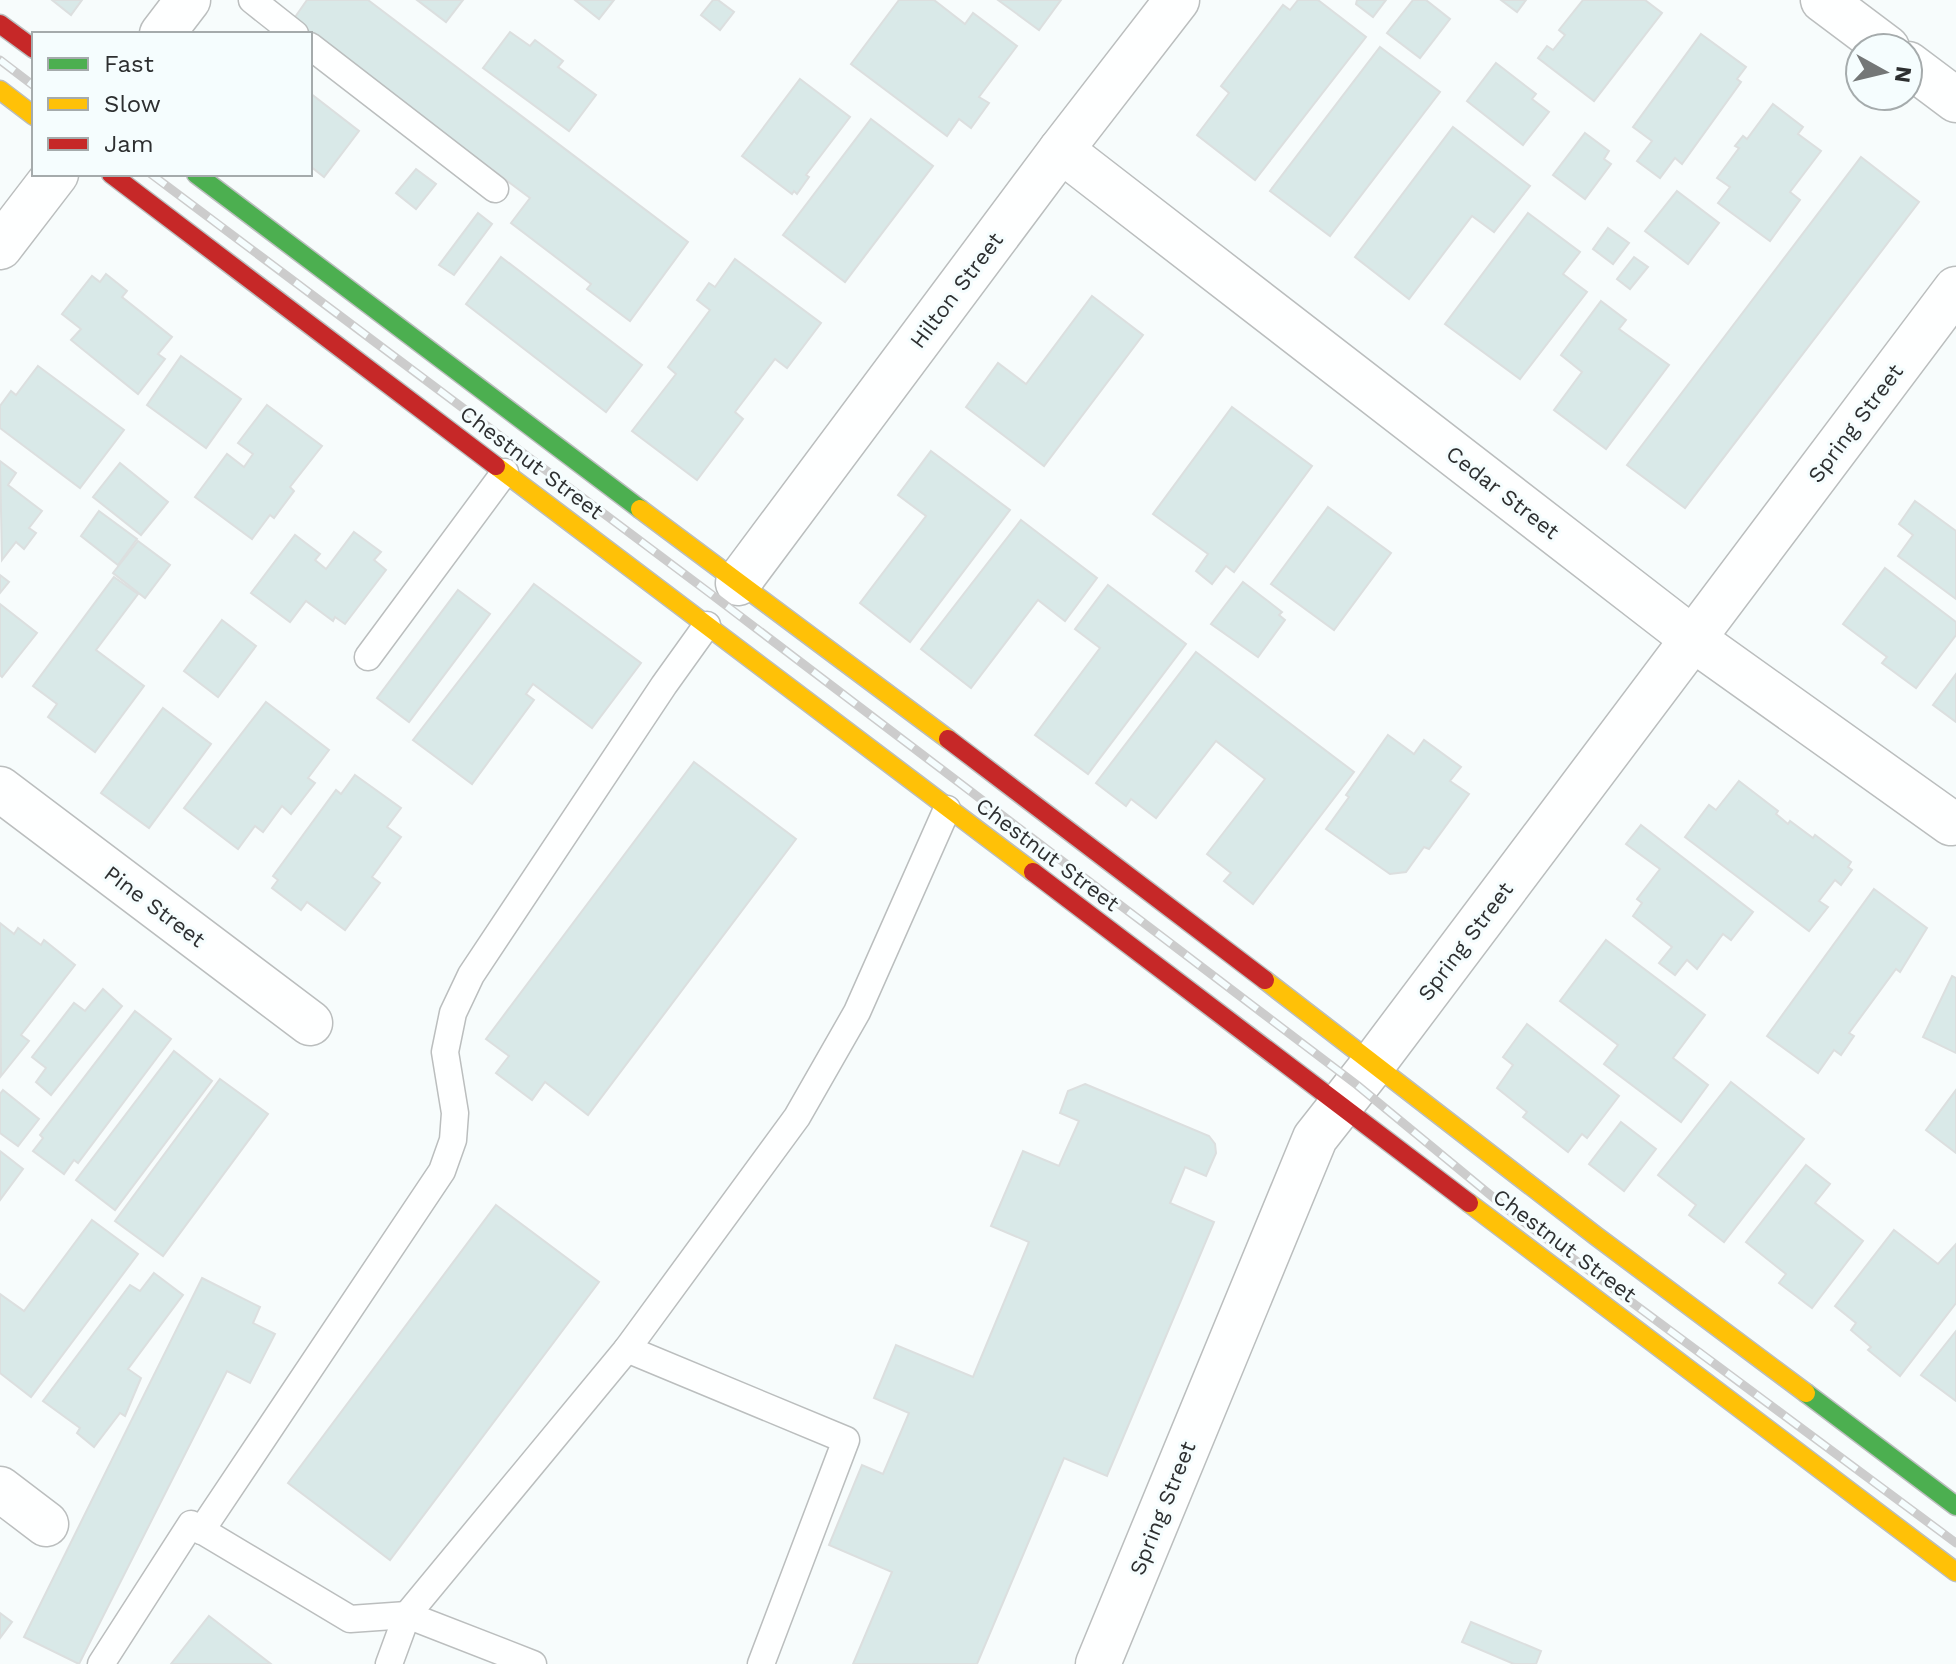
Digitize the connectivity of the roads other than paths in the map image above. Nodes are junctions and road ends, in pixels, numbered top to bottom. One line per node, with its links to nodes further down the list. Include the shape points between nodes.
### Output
1 (188, 0): 6 (street)
2 (252, 0): 7 (lane)
3 (1177, 0): 15 (street, Hilton Street)
4 (1823, 0): 8 (street)
5 (0, 24): 9 (street)
6 (164, 32)
7 (292, 32)
8 (1866, 32)
9 (32, 48)
10 (312, 48): 19 (lane)
11 (1924, 76): 13 (street)
12 (0, 90): 14 (street)
13 (1956, 100)
14 (32, 114)
15 (1061, 150): 23 (street, Hilton Street); 25 (street, Cedar Street)
16 (54, 176): 20 (street)
17 (114, 176): 22 (street, Chestnut Street)
18 (199, 176): 23 (street, Chestnut Street)
19 (495, 189)
20 (0, 247)
21 (1956, 289): 25 (street, Spring Street)
22 (505, 472): 24 (street, Chestnut Street); 26 (lane)
23 (738, 583): 31 (street, Chestnut Street)
24 (707, 625): 28 (street, Chestnut Street); 37 (lane, via 471,975 453,1013 445,1052 455,1113 442,1171)
25 (1693, 639): 29 (street, Cedar Street); 31 (street, Spring Street)
26 (368, 657)
27 (0, 789): 30 (street, Pine Street)
28 (947, 809): 32 (street, Chestnut Street); 33 (lane, via 857,1012 797,1117)
29 (1951, 823)
30 (310, 1023)
31 (1374, 1063): 32 (street, Spring Street); 35 (street, Chestnut Street)
32 (1341, 1106): 38 (street, Chestnut Street); 44 (street, Spring Street, via 1315,1138)
33 (627, 1349): 39 (lane); 43 (lane, via 846,1440)
34 (0, 1489): 36 (street)
35 (1956, 1506)
36 (46, 1524)
37 (201, 1531): 39 (lane, via 350,1619); 40 (lane, via 191,1524)
38 (1956, 1572)
39 (407, 1615): 41 (lane); 42 (lane)
40 (101, 1664)
41 (389, 1664)
42 (533, 1664)
43 (761, 1664)
44 (1098, 1664)

